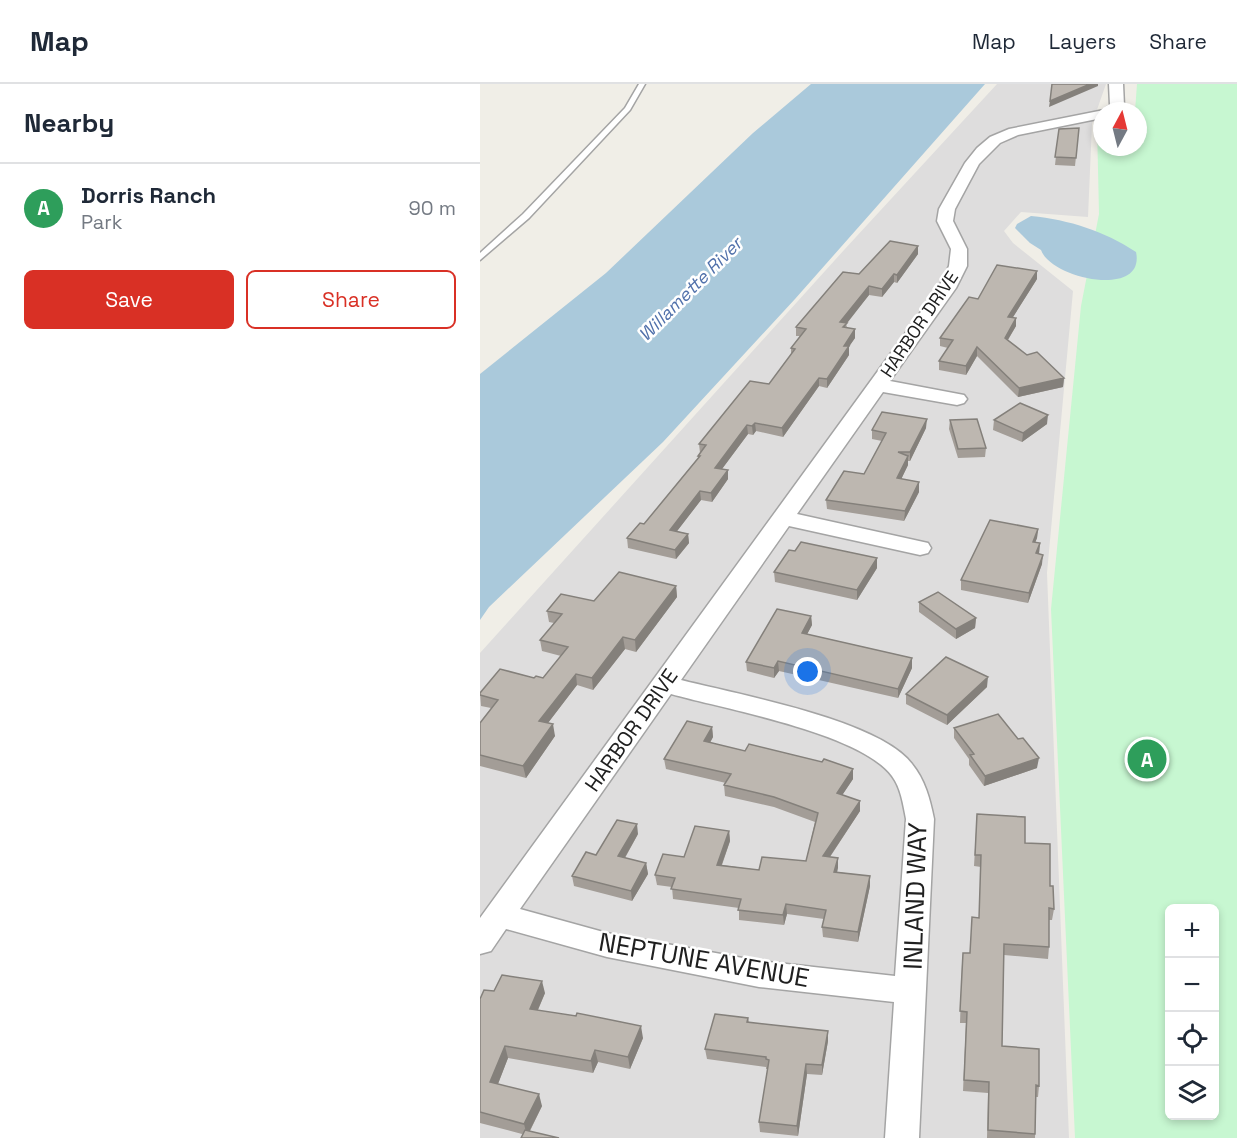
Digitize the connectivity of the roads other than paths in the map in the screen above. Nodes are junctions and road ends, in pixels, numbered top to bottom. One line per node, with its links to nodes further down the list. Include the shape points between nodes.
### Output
1 (642, 84): 5 (lane, via 628,109 526,216)
2 (1116, 84): 3 (street)
3 (1117, 102)
4 (1093, 116): 6 (street, HARBOR DRIVE, via 1014,132 995,140 972,163 947,209 945,221 958,249 958,266 947,288)
5 (480, 257)
6 (878, 385): 7 (street, HARBOR DRIVE); 8 (street, HARBOR DRIVE)
7 (957, 399)
8 (783, 518): 9 (street); 10 (street, HARBOR DRIVE)
9 (920, 548)
10 (664, 684): 11 (street, HARBOR DRIVE); 13 (street, INLAND WAY, via 835,729 872,745 902,770 915,794 920,819)
11 (500, 915): 12 (street, HARBOR DRIVE); 13 (street, NEPTUNE AVENUE, via 607,945 759,974)
12 (480, 942)
13 (911, 991): 14 (street, INLAND WAY)
14 (902, 1138)

